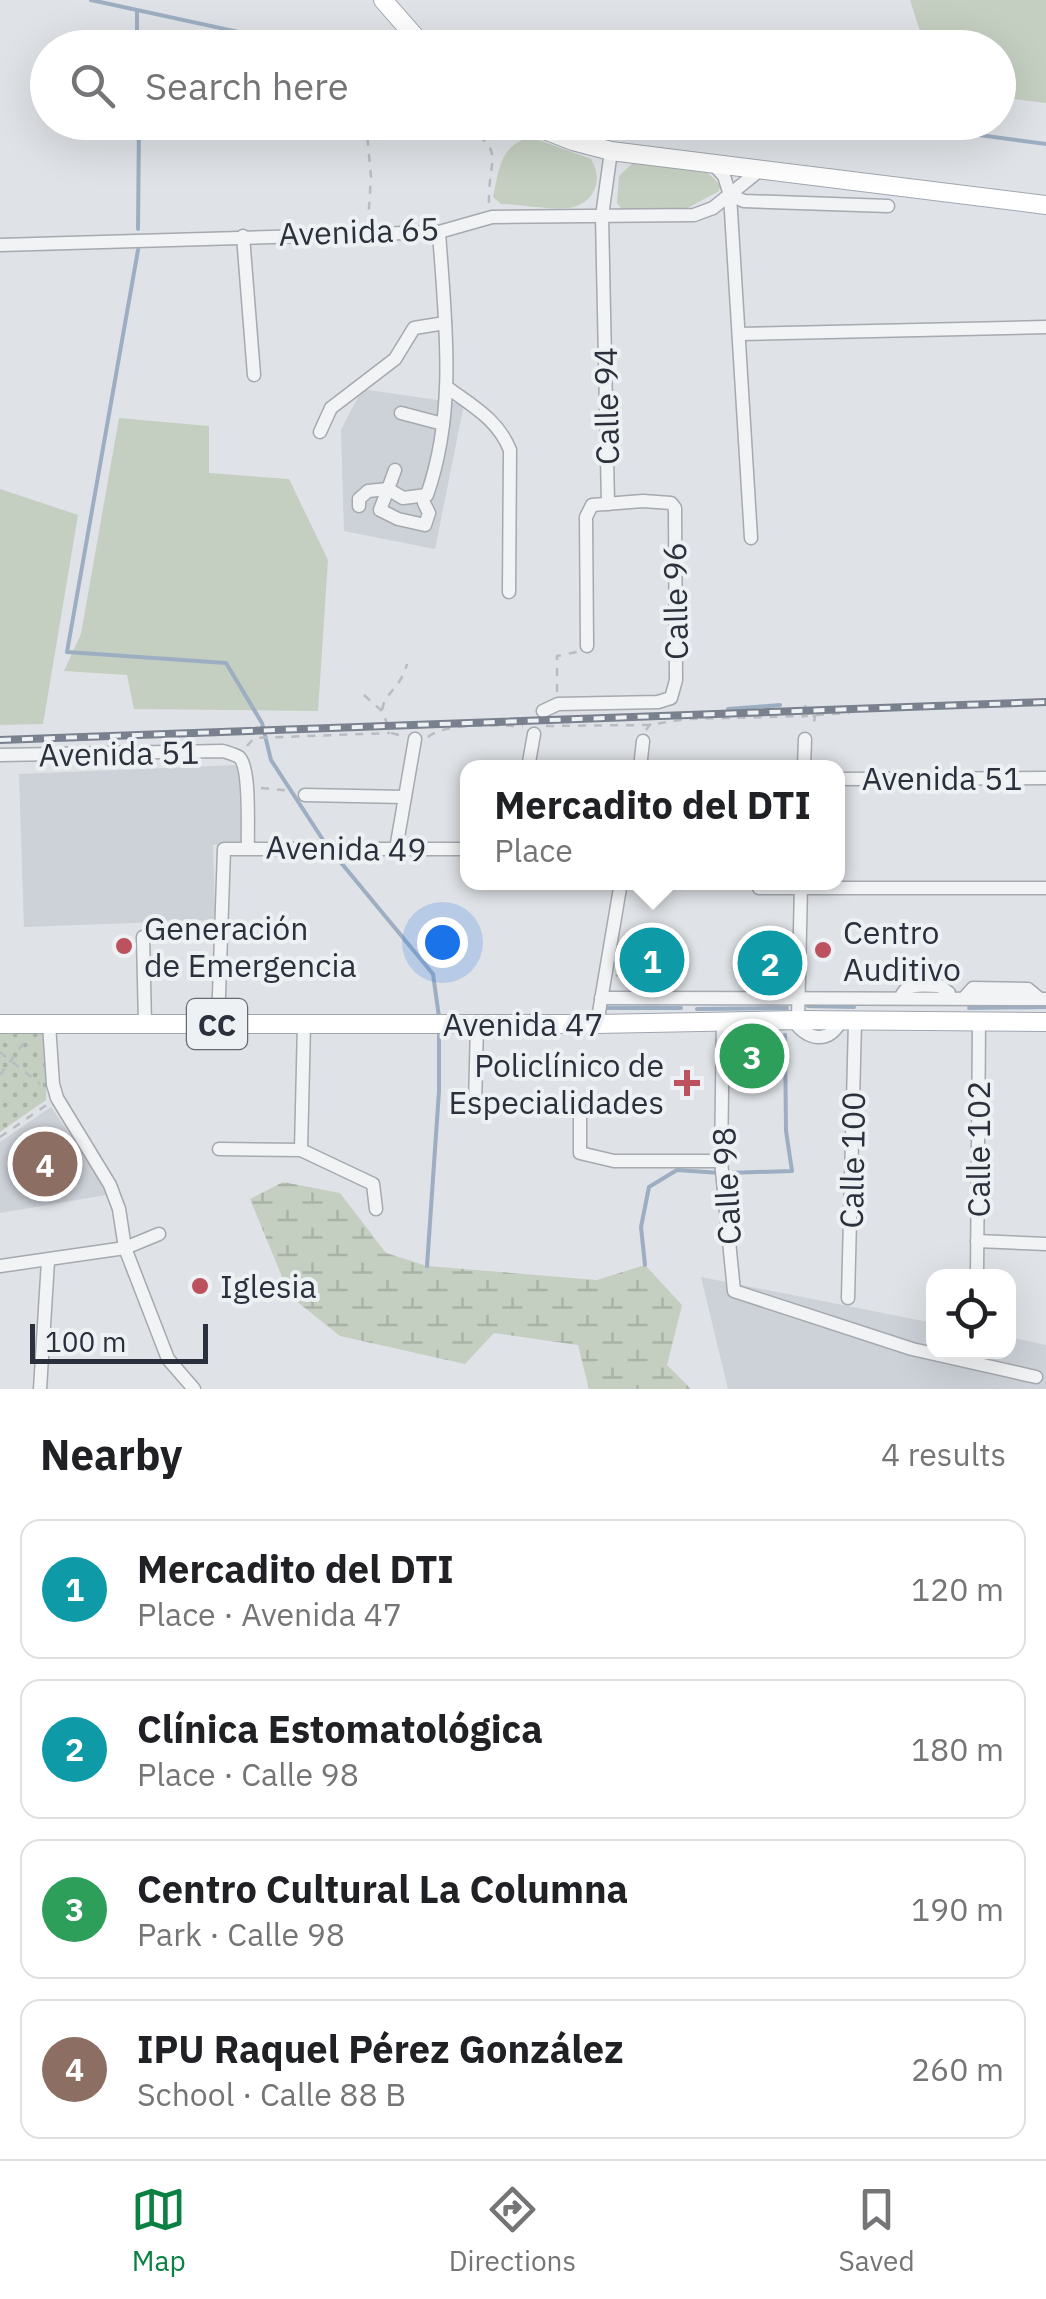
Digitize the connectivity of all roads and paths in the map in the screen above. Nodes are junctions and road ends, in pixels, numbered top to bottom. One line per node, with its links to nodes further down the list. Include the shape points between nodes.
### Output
1 (384, 0): 2 (main road)
2 (402, 9)
3 (367, 140): 15 (path)
4 (483, 140): 13 (path, via 496,160 488,202)
5 (570, 140): 6 (main road)
6 (611, 151): 7 (main road); 12 (street, Calle 94)
7 (712, 164): 8 (main road); 9 (street)
8 (762, 168): 9 (street, Avenida 65); 11 (main road)
9 (730, 195): 10 (street, via 744,201); 12 (street, Avenida 65, via 694,215); 20 (street)
10 (888, 206)
11 (1046, 206)
12 (602, 216): 13 (street, Avenida 65); 29 (street, Calle 94)
13 (492, 217): 14 (street, Avenida 65)
14 (439, 232): 15 (street, Avenida 65); 18 (street)
15 (368, 234): 16 (street, Avenida 65)
16 (243, 236): 17 (street, Avenida 65); 21 (street)
17 (0, 245)
18 (445, 323): 22 (street); 25 (street, via 414,328 395,358 331,408)
19 (1046, 327): 20 (street)
20 (739, 334): 31 (street)
21 (254, 376)
22 (448, 388): 24 (street); 32 (street, via 490,418 510,450)
23 (400, 413): 24 (street)
24 (443, 424): 27 (street, via 427,494 403,498)
25 (320, 432)
26 (395, 470): 27 (street)
27 (388, 488): 28 (street, via 380,510 398,519 425,526); 30 (street, via 368,492)
28 (424, 503)
29 (608, 504): 33 (street, Calle 94, via 592,506 586,517); 36 (street, Calle 96, via 674,508)
30 (359, 506)
31 (751, 538)
32 (509, 592)
33 (587, 646): 37 (path, via 557,656)
34 (407, 664): 39 (path)
35 (364, 694): 39 (path)
36 (671, 698): 37 (street); 44 (path)
37 (558, 704): 40 (street)
38 (806, 705): 42 (path)
39 (382, 711): 46 (path)
40 (543, 711)
41 (849, 713): 43 (path)
42 (808, 716): 43 (path); 44 (path)
43 (815, 716): 48 (path, via 809,746)
44 (648, 725): 45 (path); 47 (path)
45 (537, 729): 49 (path, via 434,732); 52 (street)
46 (391, 733): 49 (path); 51 (path, via 260,737)
47 (643, 742): 53 (street)
48 (805, 742): 54 (street)
49 (415, 743): 59 (street)
50 (0, 755): 51 (street, Avenida 51)
51 (238, 756): 57 (street)
52 (530, 760)
53 (641, 760)
54 (804, 760)
55 (845, 778): 56 (street, Avenida 51)
56 (1046, 778)
57 (246, 782): 58 (path, Avenida 51); 60 (street)
58 (305, 794): 59 (street)
59 (405, 797): 61 (street)
60 (248, 847): 61 (street, Avenida 49); 90 (street, Avenida 49, via 224,850)
61 (396, 849): 62 (street, Avenida 49)
62 (460, 849)
63 (845, 886): 64 (street)
64 (1046, 888)
65 (620, 890): 67 (street)
66 (801, 890): 75 (street)
67 (614, 926): 69 (path, via 622,927); 72 (street)
68 (143, 937): 89 (street)
69 (632, 951): 70 (path); 71 (path)
70 (647, 954)
71 (638, 966): 72 (path); 73 (path)
72 (602, 992): 73 (street, Avenida 47); 93 (street)
73 (651, 998): 74 (street, Avenida 47)
74 (692, 998): 75 (street, Avenida 47); 80 (street)
75 (798, 998): 76 (street, Avenida 47); 82 (street)
76 (901, 998): 77 (street, Avenida 47); 78 (street, via 910,986 940,986)
77 (919, 998): 78 (street, Avenida 47); 84 (street)
78 (949, 998): 79 (street, Avenida 47)
79 (1043, 999)
80 (692, 1020): 81 (main road, Avenida 47 / CC); 93 (main road, Avenida 47 / CC)
81 (722, 1020): 82 (main road, Avenida 47 / CC); 101 (street, Calle 98)
82 (796, 1020): 83 (main road, Avenida 47 / CC)
83 (848, 1022): 84 (main road, Avenida 47 / CC); 110 (street, Calle 100)
84 (918, 1022): 85 (main road, Avenida 47 / CC)
85 (979, 1022): 86 (main road, Avenida 47 / CC); 104 (street, Calle 102)
86 (1046, 1022)
87 (0, 1024): 88 (main road, Avenida 47 / CC)
88 (44, 1024): 89 (main road, Avenida 47 / CC); 95 (path); 97 (street)
89 (144, 1024): 90 (main road, Avenida 47 / CC)
90 (218, 1024): 91 (main road, Avenida 47 / CC)
91 (304, 1024): 92 (main road, Avenida 47 / CC); 100 (street)
92 (477, 1024): 93 (main road, Avenida 47 / CC); 101 (street, via 475,1105 580,1109 580,1153 614,1161)
93 (596, 1024)
94 (0, 1052): 95 (path)
95 (10, 1061): 96 (path); 97 (path)
96 (0, 1075)
97 (57, 1098): 98 (path); 106 (street, via 110,1185)
98 (0, 1137)
99 (218, 1149): 100 (street)
100 (301, 1150): 102 (street, via 373,1184)
101 (721, 1161): 111 (street, Calle 98, via 734,1291 912,1349)
102 (376, 1209)
103 (159, 1234): 106 (street)
104 (977, 1241): 105 (street); 109 (street, Calle 102)
105 (1046, 1244)
106 (125, 1248): 107 (street); 113 (street, via 168,1359)
107 (48, 1261): 108 (street); 112 (street)
108 (0, 1266)
109 (977, 1269)
110 (848, 1298)
111 (1036, 1377)
112 (40, 1389)
113 (194, 1389)

